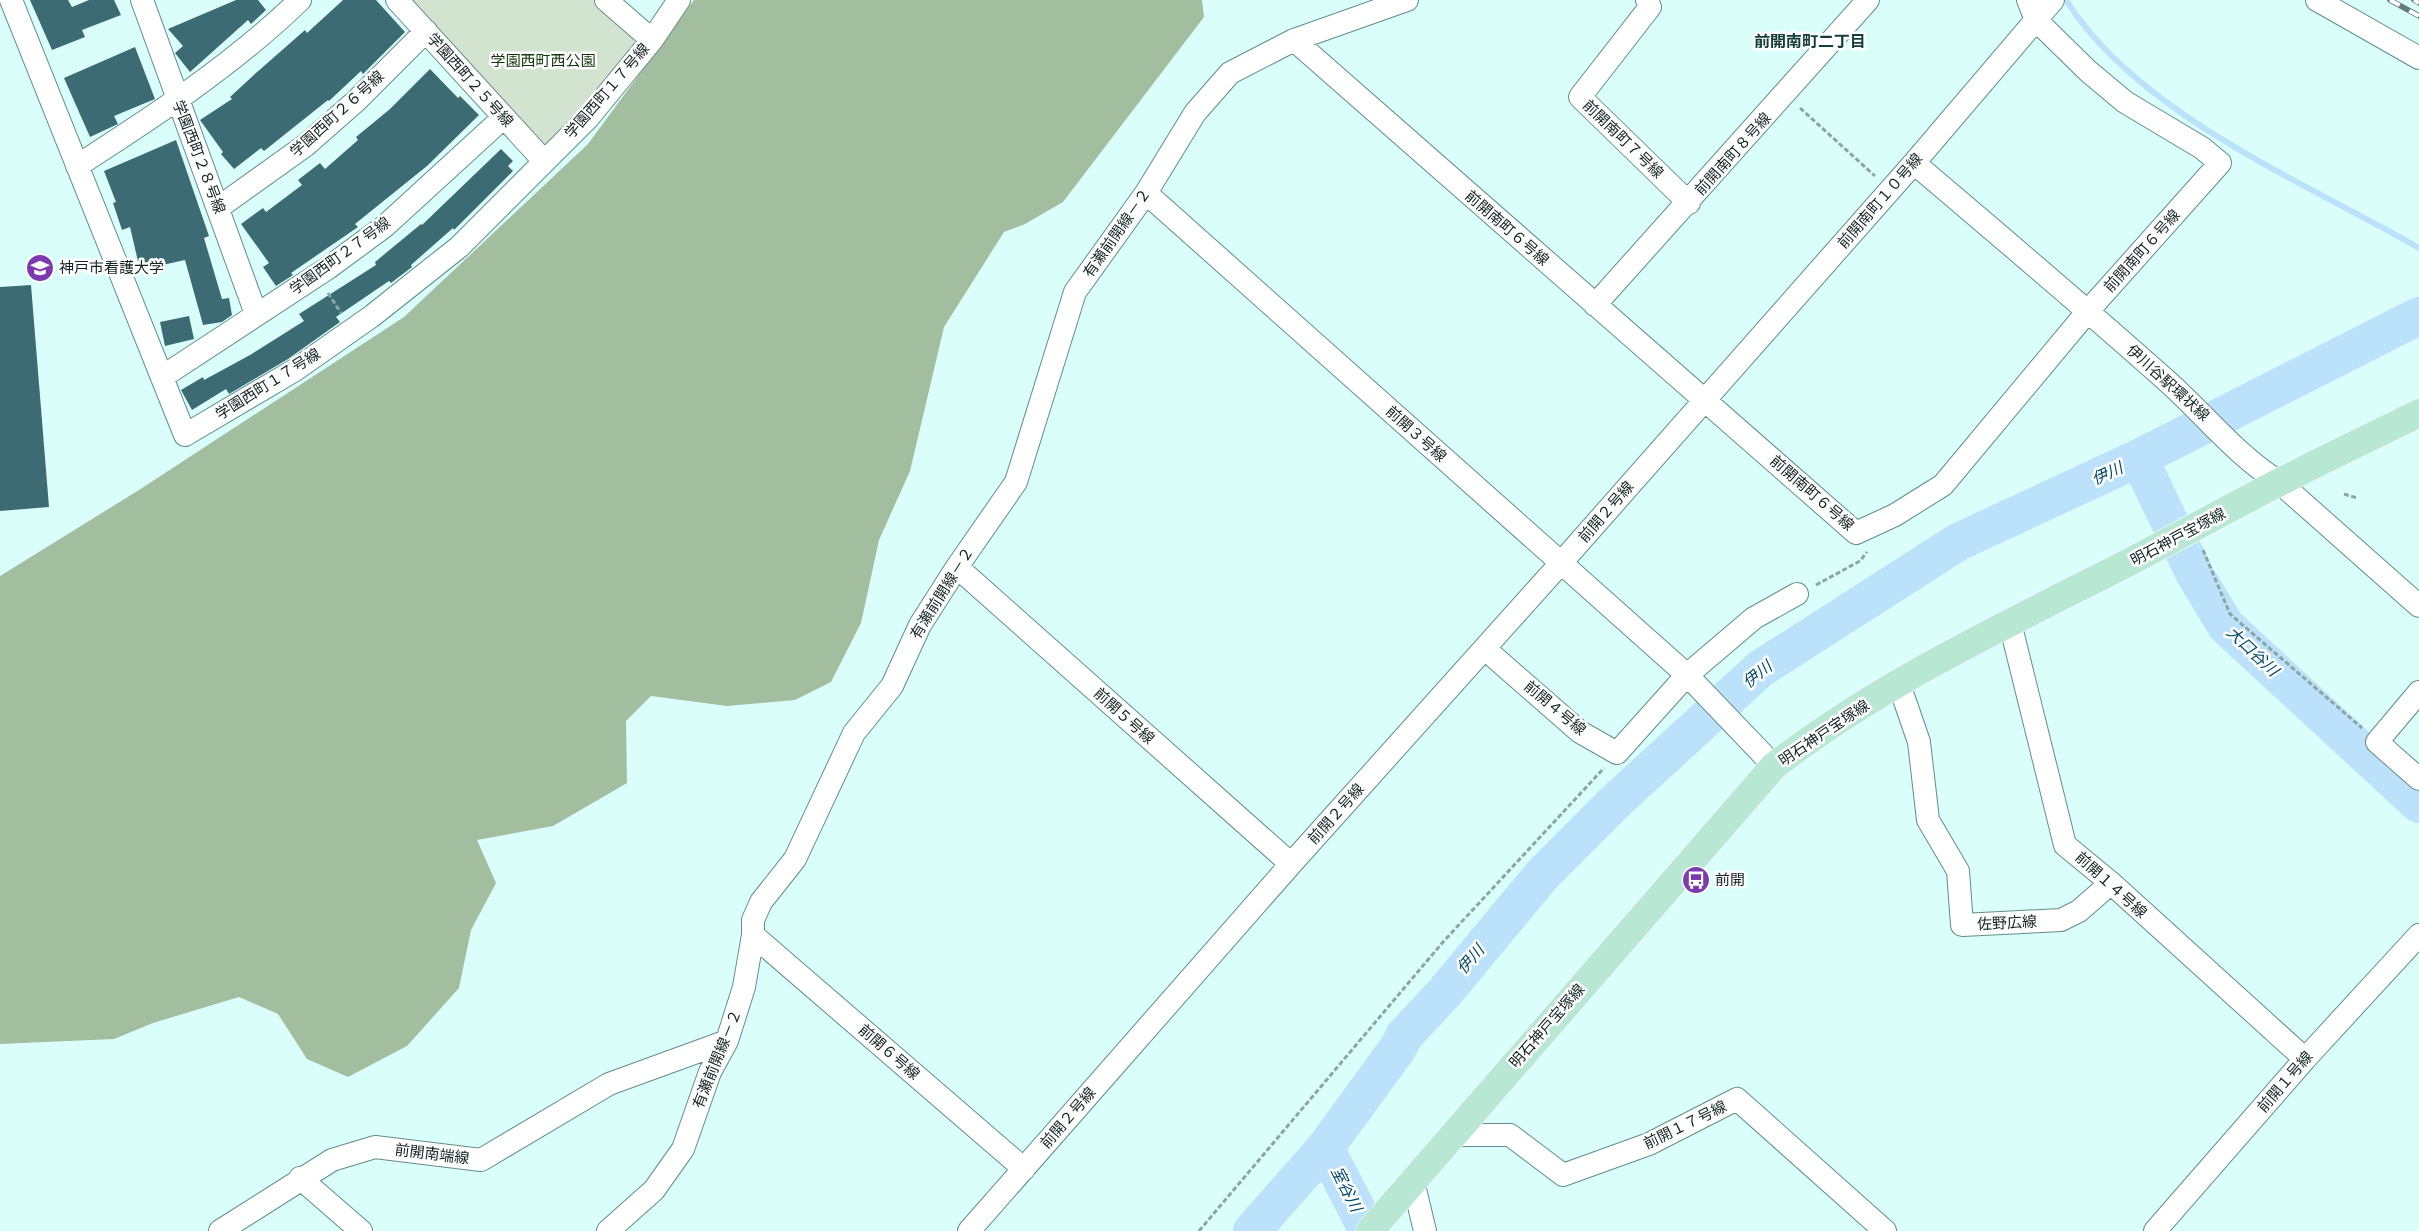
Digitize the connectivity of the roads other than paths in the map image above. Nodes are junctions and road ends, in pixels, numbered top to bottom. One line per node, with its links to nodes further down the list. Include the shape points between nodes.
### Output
1 (11, 0): 22 (street, 学園西町１７号線)
2 (142, 0): 18 (street, 学園西町２８号線)
3 (300, 0): 18 (street, via 234,59)
4 (397, 0): 13 (street, 学園西町２５号線)
5 (606, 0): 14 (street)
6 (679, 0): 14 (street, 学園西町１７号線)
7 (1407, 0): 15 (street, 有瀬前開線－２)
8 (1647, 0): 24 (street, 前開南町７号線, via 1650,7 1580,97)
9 (1868, 0): 24 (street, 前開南町８号線)
10 (2317, 0): 17 (street)
11 (2332, 0): 16 (street)
12 (2040, 8): 21 (street, 前開南町１０号線); 27 (street, 前開南町６号線, via 2088,71 2125,102 2202,148 2220,163)
13 (426, 31): 19 (street, 学園西町２５号線); 25 (street, 学園西町２６号線, via 306,146)
14 (652, 40): 20 (street, 学園西町１７号線, via 588,118)
15 (1294, 40): 23 (street, 有瀬前開線－２, via 1230,74 1195,113); 26 (street, 前開南町６号線)
16 (2419, 51)
17 (2419, 58)
18 (177, 101): 22 (street); 25 (street, 学園西町２８号線)
19 (504, 117): 20 (street, 学園西町２５号線); 28 (street, 学園西町２７号線, via 385,226)
20 (544, 161): 29 (street, 学園西町１７号線, via 459,247 352,330 295,370 185,435)
21 (1914, 163): 27 (street, 伊川谷駅環状線); 30 (street, 前開南町１０号線)
22 (77, 166): 29 (street, 学園西町１７号線)
23 (1146, 193): 33 (street, 前開３号線); 34 (street, 有瀬前開線－２, via 1075,292 1016,482)
24 (1689, 203): 26 (street, 前開南町８号線)
25 (218, 208): 28 (street, 学園西町２８号線)
26 (1595, 306): 30 (street, 前開南町６号線)
27 (2088, 311): 30 (street, 前開南町６号線, via 1943,485 1895,515 1856,533); 32 (street, 伊川谷駅環状線)
28 (256, 314): 29 (street, 学園西町２７号線)
29 (162, 377)
30 (1705, 399): 33 (street, 前開２号線)
31 (2419, 413): 32 (main road, 明石神戸宝塚線)
32 (2271, 477): 36 (street, 伊川谷駅環状線); 37 (main road, 明石神戸宝塚線, via 2182,535)
33 (1561, 563): 38 (street, 前開２号線); 39 (street, 前開３号線)
34 (957, 567): 44 (street, 前開５号線); 46 (street, 有瀬前開線－２, via 920,625 892,686 854,733 795,859 761,902 753,920)
35 (1797, 594): 39 (street, via 1754,618)
36 (2419, 606)
37 (2010, 623): 40 (main road, 明石神戸宝塚線); 45 (street, 前開１４号線, via 2065,845)
38 (1485, 649): 39 (street, 前開４号線, via 1580,732 1617,753); 44 (street, 前開２号線)
39 (1687, 675): 42 (street)
40 (1898, 684): 42 (main road, 明石神戸宝塚線, via 1802,745); 45 (street, 佐野広線, via 1919,742 1928,820 1958,871 1962,925 2061,920 2079,911)
41 (2419, 692): 43 (street, via 2377,742)
42 (1766, 759): 50 (main road, 明石神戸宝塚線)
43 (2419, 779)
44 (1291, 864): 51 (street, 前開２号線)
45 (2111, 883): 49 (street, 前開１４号線)
46 (753, 935): 48 (street, 有瀬前開線－２, via 744,987); 51 (street, 前開６号線)
47 (2419, 935): 49 (street, 前開１号線)
48 (728, 1040): 52 (street, 前開南端線, via 609,1084 481,1160 375,1147 332,1160); 57 (street, 有瀬前開線－２, via 710,1072 683,1149 654,1190)
49 (2305, 1059): 61 (street, 前開１号線)
50 (1453, 1135): 53 (main road, 明石神戸宝塚線); 60 (street, 前開１７号線, via 1510,1135 1563,1176 1649,1144 1738,1099)
51 (1024, 1169): 58 (street, 前開２号線)
52 (300, 1178): 55 (street, 前開南端線); 56 (street)
53 (1413, 1182): 54 (main road, 明石神戸宝塚線); 59 (street)
54 (1374, 1227)
55 (220, 1231)
56 (361, 1231)
57 (608, 1231)
58 (970, 1231)
59 (1425, 1231)
60 (1885, 1231)
61 (2155, 1231)

